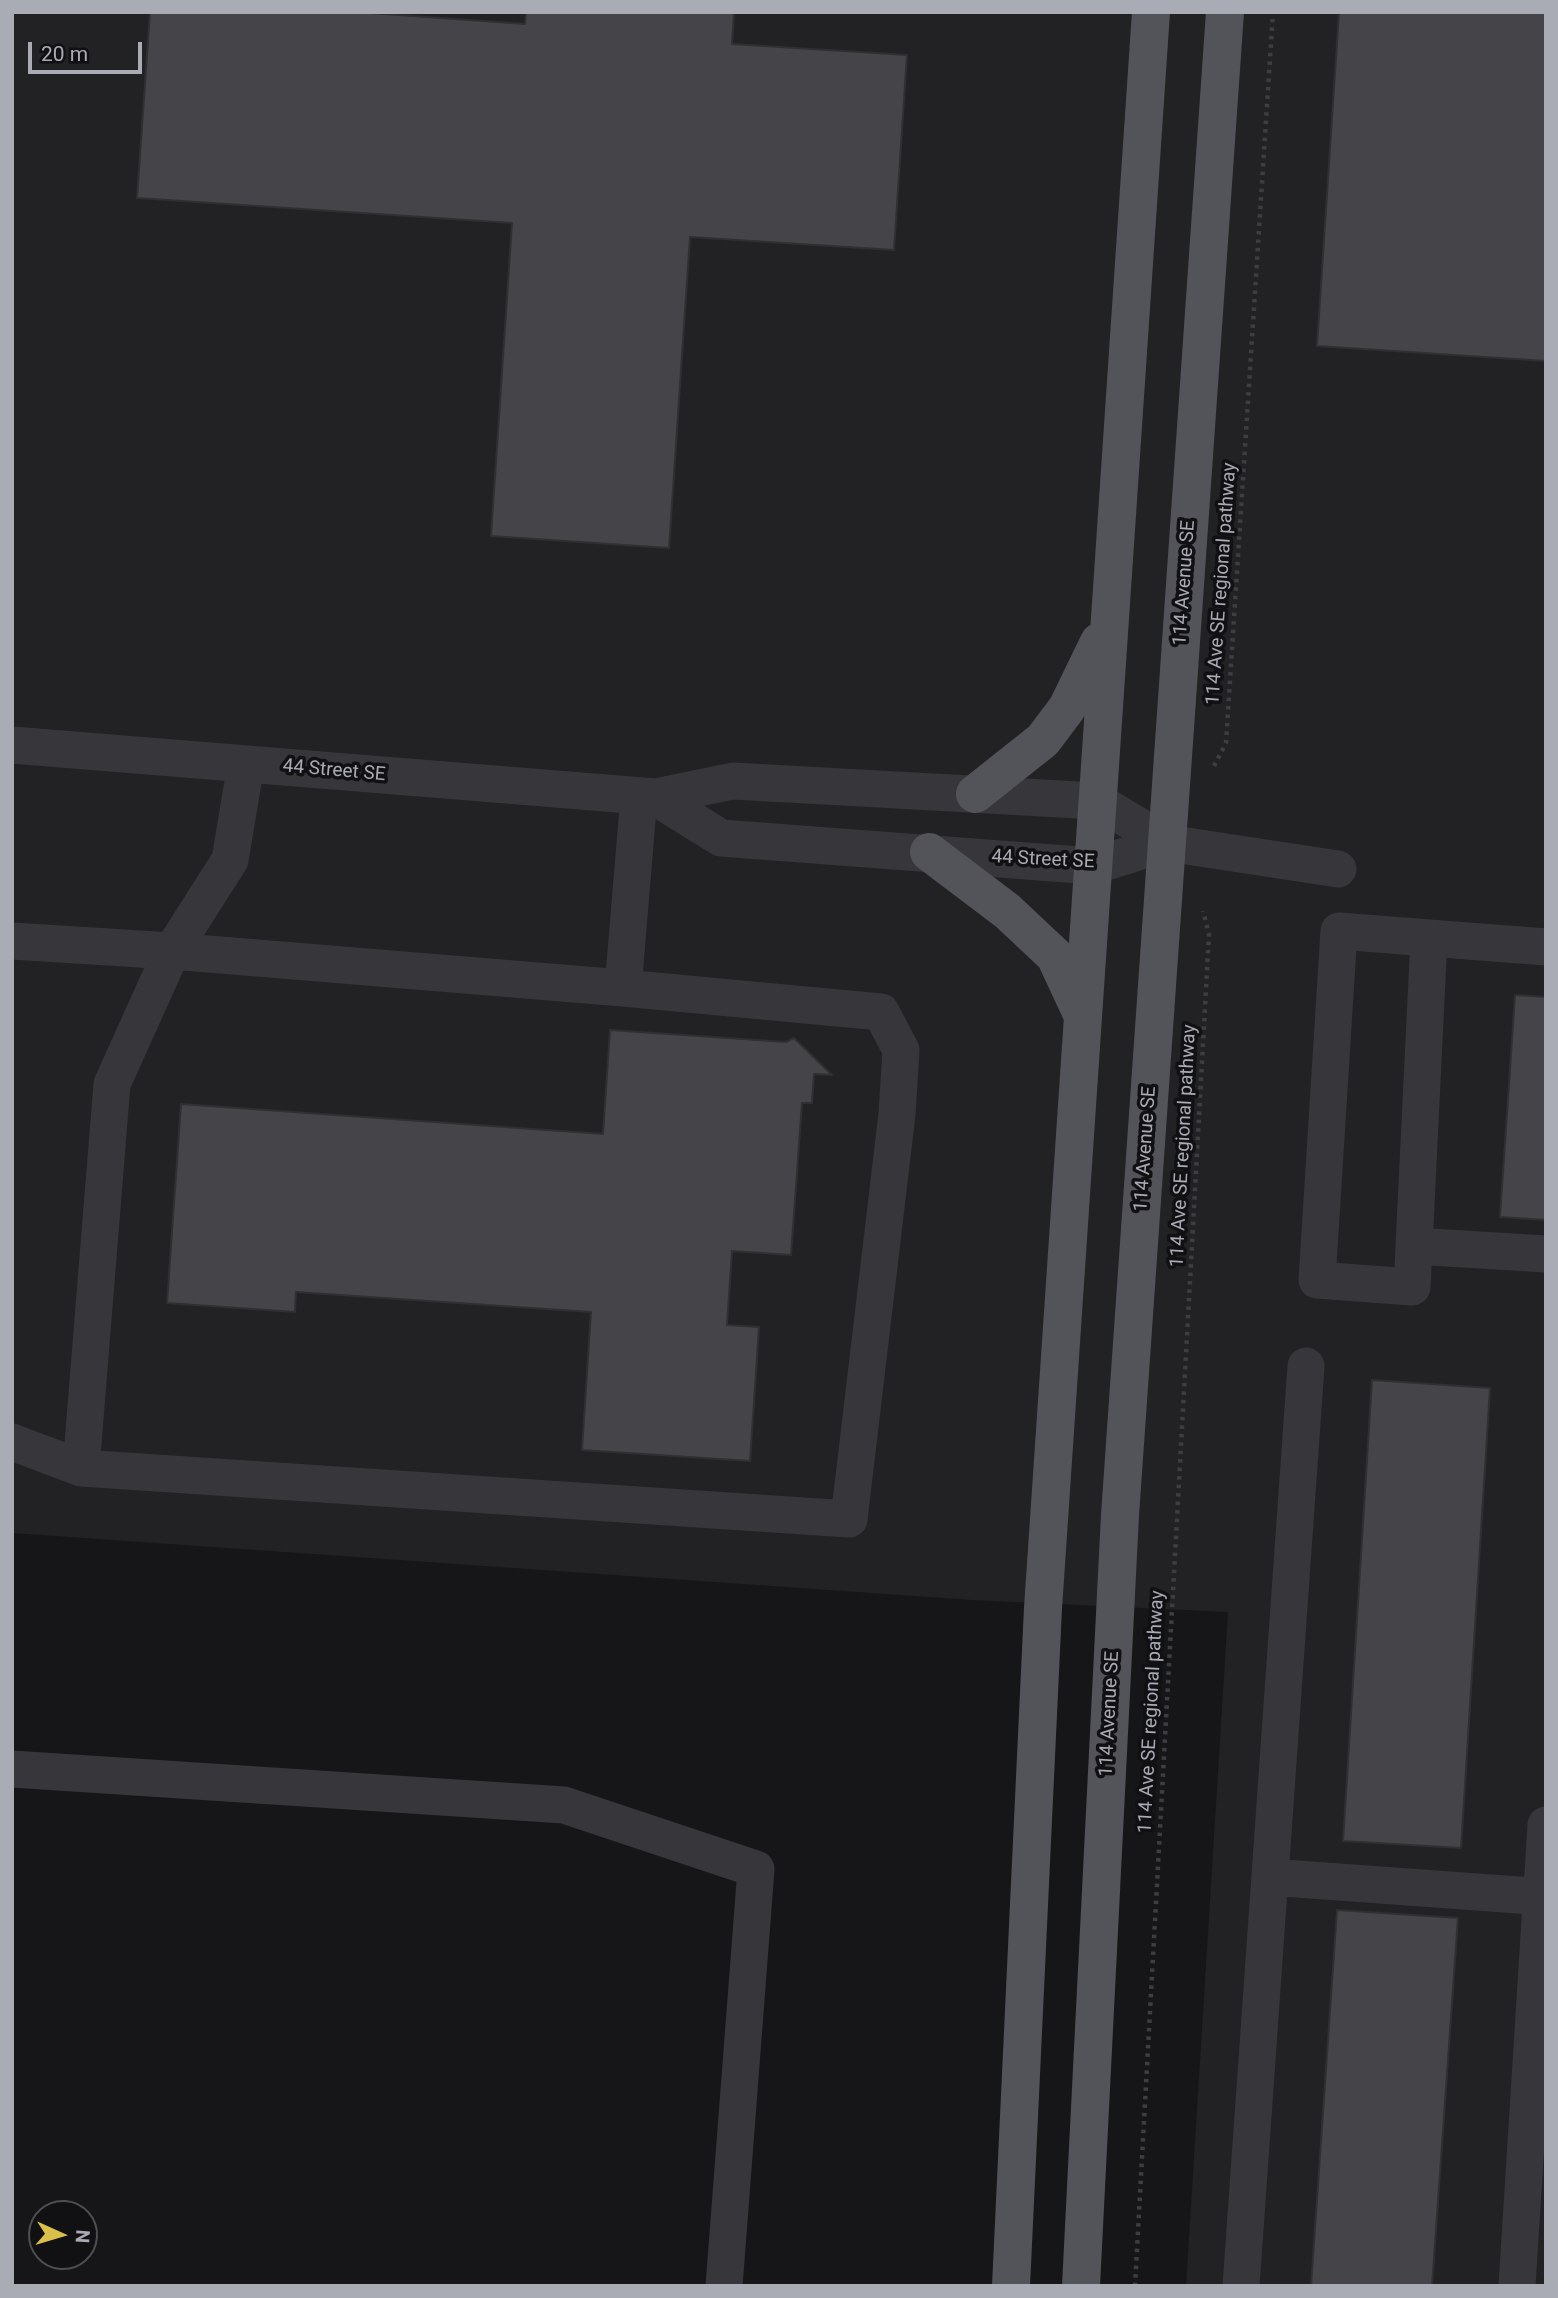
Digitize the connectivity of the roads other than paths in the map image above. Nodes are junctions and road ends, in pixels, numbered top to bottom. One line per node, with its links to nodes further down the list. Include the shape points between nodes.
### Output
1 (1151, 12): 3 (main road)
2 (1226, 12): 9 (main road, 114 Avenue SE)
3 (1108, 624): 6 (main road, via 1067,708 1043,740); 8 (main road)
4 (12, 745): 5 (street, 44 Street SE)
5 (246, 764): 7 (street, 44 Street SE); 16 (street, via 230,860)
6 (975, 794): 7 (street, 44 Street SE, via 733,781); 8 (street, 44 Street SE)
7 (647, 796): 10 (street, 44 Street SE, via 721,838); 17 (street)
8 (1097, 801): 9 (street, 44 Street SE); 11 (main road)
9 (1167, 843): 11 (street, 44 Street SE); 12 (street); 30 (main road, 114 Avenue SE, via 1121,1515)
10 (929, 852): 11 (street, 44 Street SE); 18 (main road, via 1007,911 1055,956)
11 (1093, 866): 18 (main road)
12 (1338, 869)
13 (1429, 938): 15 (street); 19 (street); 19 (street, via 1339,932 1317,1280 1412,1287)
14 (12, 941): 16 (street)
15 (1546, 947)
16 (172, 951): 17 (street); 23 (street, via 113,1084)
17 (623, 988): 23 (street, via 881,1012 901,1051 849,1520)
18 (1082, 1013): 29 (main road, via 1043,1608)
19 (1414, 1247): 20 (street)
20 (1546, 1254)
21 (1306, 1366): 26 (street)
22 (12, 1442): 23 (street)
23 (80, 1468)
24 (12, 1769): 28 (street, via 564,1805 756,1869)
25 (1546, 1825): 27 (street)
26 (1270, 1877): 27 (street); 31 (street)
27 (1544, 1896): 32 (street)
28 (724, 2286)
29 (1011, 2286)
30 (1081, 2286)
31 (1241, 2286)
32 (1517, 2286)

